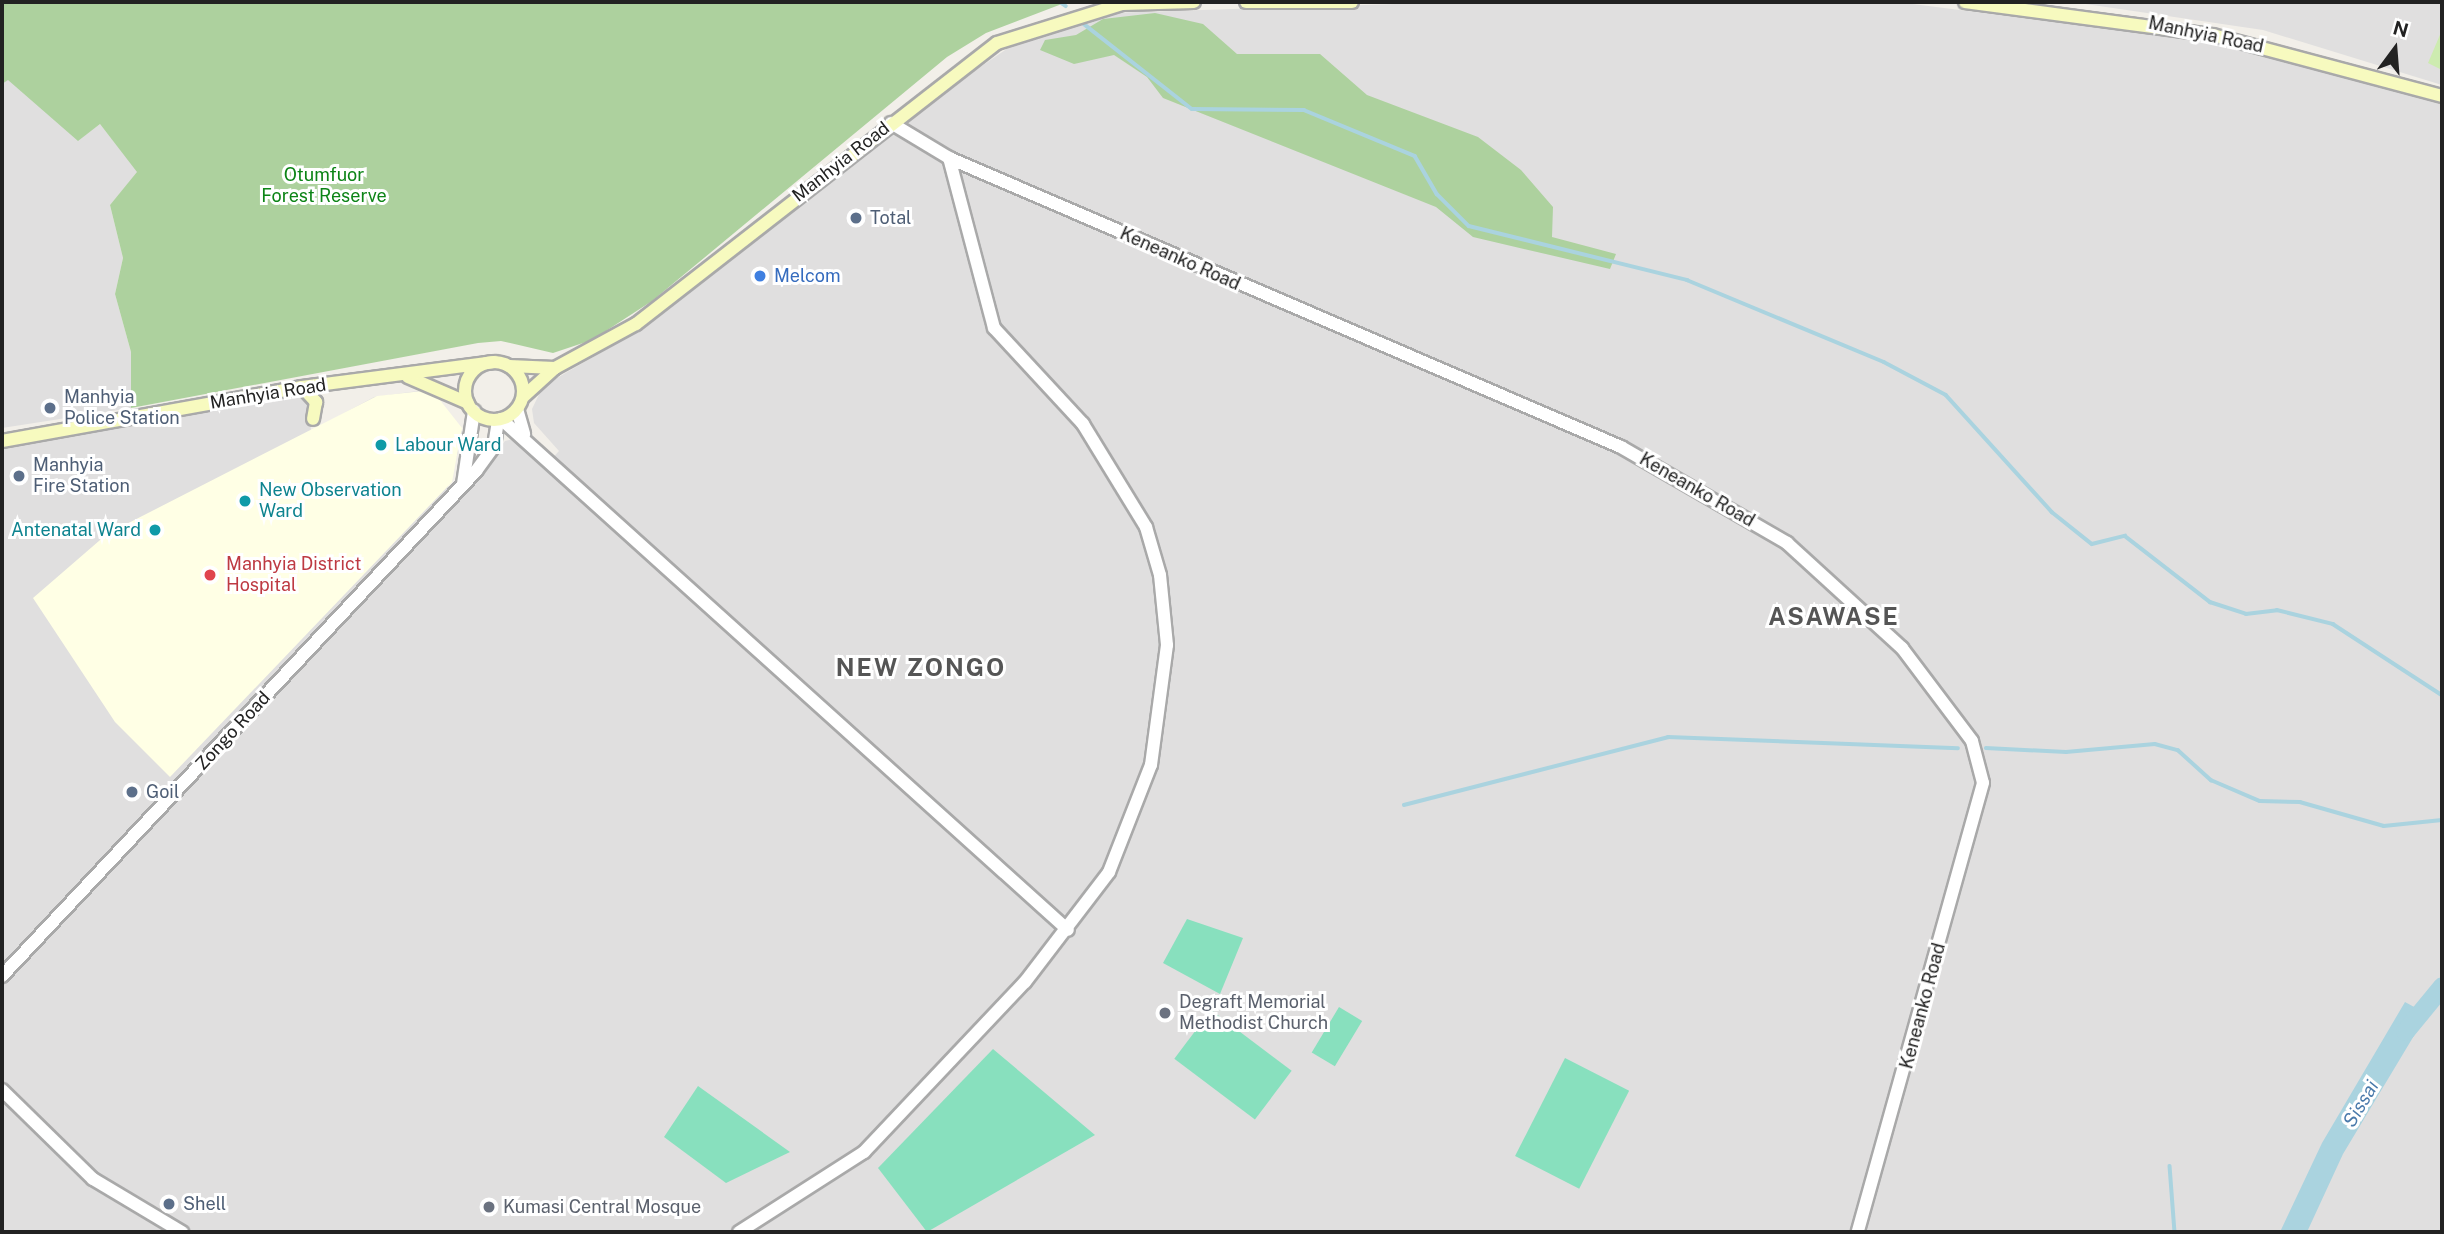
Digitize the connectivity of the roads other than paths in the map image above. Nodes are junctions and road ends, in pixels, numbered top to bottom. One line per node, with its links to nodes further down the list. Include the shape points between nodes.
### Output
1 (1194, 2): 6 (main road, Manhyia Road, via 1122,4 1038,26 962,65)
2 (1246, 2): 3 (main road)
3 (1352, 2)
4 (1965, 2): 5 (main road, Manhyia Road, via 2213,35)
5 (2442, 96)
6 (891, 123): 7 (street, Keneanko Road); 10 (main road, Manhyia Road, via 636,324)
7 (949, 158): 20 (street, via 994,328 1117,471 1146,527 1166,612 1161,707 1144,793 1109,872); 25 (street, Keneanko Road, via 1621,447 1787,543 1902,648 1972,741 1983,783)
8 (494, 362): 9 (main road); 11 (main road, Manhyia Road); 14 (main road, via 470,375)
9 (509, 366): 10 (main road); 13 (main road, via 521,380)
10 (555, 368): 13 (main road, Manhyia Road)
11 (398, 376): 12 (main road, Manhyia Road); 14 (main road, via 429,381)
12 (302, 387): 15 (main road, via 316,402); 18 (main road, Manhyia Road)
13 (520, 403): 16 (main road); 17 (street)
14 (471, 407): 16 (main road); 19 (street)
15 (313, 419)
16 (500, 419): 17 (street); 19 (street, Zongo Road, via 494,446)
17 (524, 434): 20 (street)
18 (2, 441)
19 (463, 484): 21 (street, Zongo Road)
20 (1068, 930): 24 (street, via 864,1152)
21 (2, 976)
22 (2, 1090): 23 (street, via 93,1179)
23 (182, 1232)
24 (739, 1232)
25 (1858, 1232)

